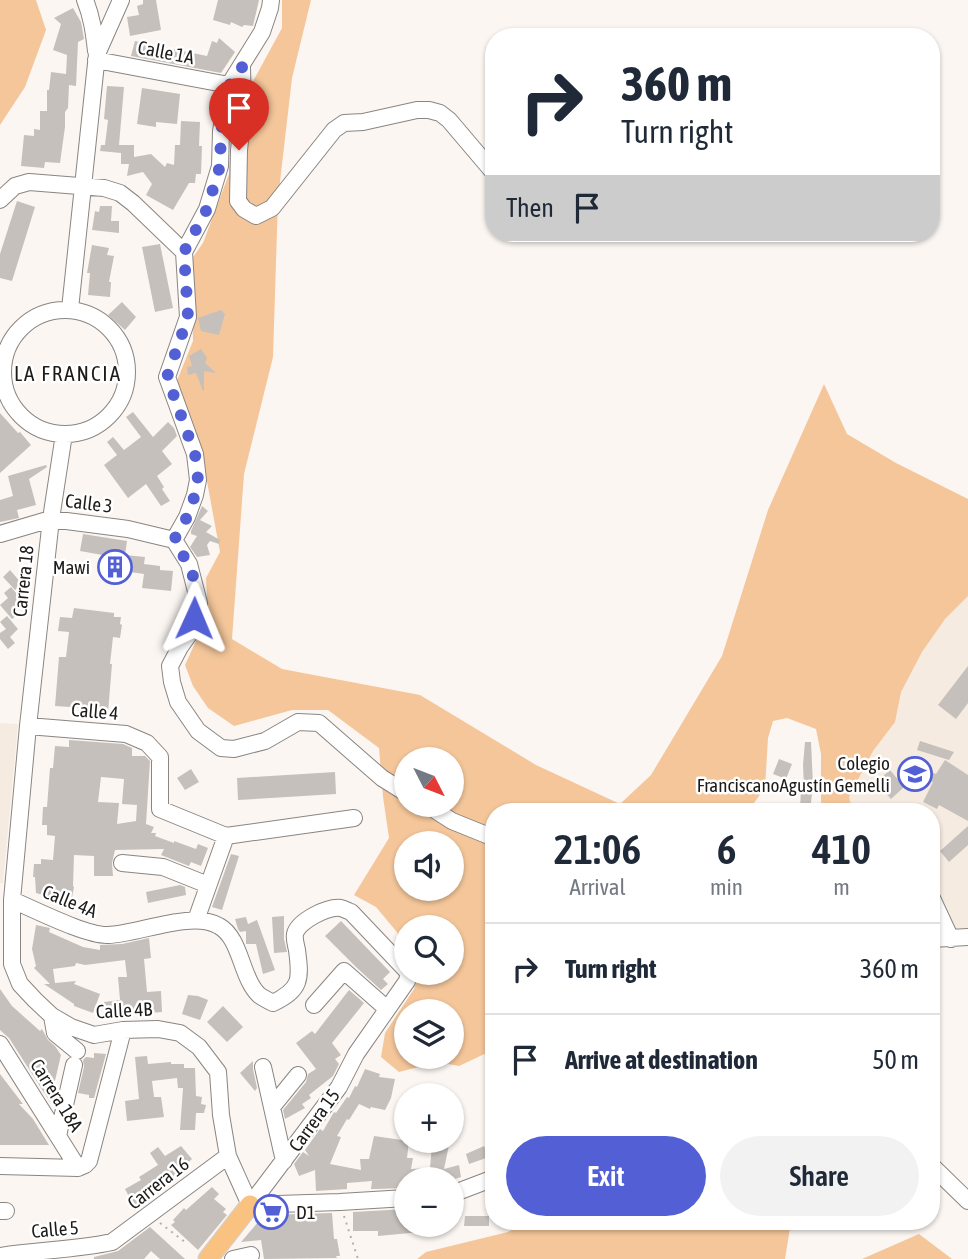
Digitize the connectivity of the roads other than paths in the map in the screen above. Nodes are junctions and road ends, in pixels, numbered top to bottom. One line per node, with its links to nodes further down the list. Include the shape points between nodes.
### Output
1 (85, 0): 4 (street, via 94,28)
2 (121, 0): 4 (street)
3 (271, 0): 5 (street, via 262,32)
4 (96, 57): 6 (street, Calle 1A); 8 (street)
5 (242, 67): 6 (street); 7 (street, via 238,201 256,216 272,208 344,123 417,110 440,113)
6 (229, 86): 10 (street, via 220,166 207,209)
7 (485, 162)
8 (82, 187): 9 (street, via 29,182 15,186); 10 (street, via 120,193); 11 (street)
9 (0, 200)
10 (184, 252): 16 (street, via 188,317 167,377 195,454 198,480 187,517)
11 (70, 309): 12 (street, via 45,312 19,329 7,349); 13 (street, via 95,317 112,331 125,356 125,385 113,411 87,430)
12 (1, 373): 13 (street, via 8,397 21,416 43,430)
13 (64, 434): 14 (street, Carrera 18)
14 (51, 519): 15 (street, Calle 3); 16 (street, Calle 3); 17 (street, Carrera 18)
15 (0, 534)
16 (174, 540): 18 (street, via 189,564 199,603 190,633 170,666 178,702 198,731 221,748 234,749 265,741 298,722 319,723)
17 (28, 726): 22 (street, Calle 4, via 126,734 147,743 160,757 160,809); 25 (street, Carrera 18)
18 (394, 786)
19 (446, 817): 21 (street)
20 (354, 818): 22 (street)
21 (485, 834)
22 (226, 836): 24 (street)
23 (122, 863): 24 (street, via 163,867)
24 (208, 885): 27 (street)
25 (12, 900): 27 (street, Calle 4A, via 91,933 107,935); 32 (street, Carrera 18, via 12,964)
26 (940, 915): 30 (street)
27 (196, 920): 31 (street, via 226,931 259,995 273,1003 298,983 298,926 328,909 351,912)
28 (968, 937): 30 (street)
29 (940, 939): 30 (street)
30 (951, 939)
31 (394, 957)
32 (20, 984): 36 (street, Calle 4B)
33 (404, 985): 35 (street, Carrera 15)
34 (314, 1005): 35 (street, via 344,971)
35 (386, 1009): 44 (street, Carrera 15, via 339,1087)
36 (52, 1016): 37 (street, Calle 4B, via 94,1035); 42 (street, via 55,1033 76,1058)
37 (122, 1030): 43 (street, Calle 4B, via 180,1033 199,1047 218,1072); 46 (street, via 92,1152 89,1161)
38 (0, 1044): 42 (street, Carrera 18A)
39 (263, 1067): 41 (street)
40 (298, 1074): 41 (street)
41 (272, 1107): 44 (street)
42 (58, 1136): 46 (street, Carrera 18A)
43 (228, 1156): 52 (street, Calle 4B); 53 (street, Carrera 16)
44 (284, 1161): 52 (street, Carrera 15)
45 (0, 1166): 46 (street)
46 (78, 1168)
47 (940, 1174): 51 (street)
48 (485, 1181): 49 (street)
49 (464, 1189)
50 (394, 1199): 52 (street)
51 (968, 1200)
52 (250, 1205): 56 (main road, Carrera 15)
53 (112, 1242): 55 (street, Calle 5)
54 (251, 1255): 57 (street)
55 (0, 1256)
56 (208, 1259)
57 (233, 1259)

